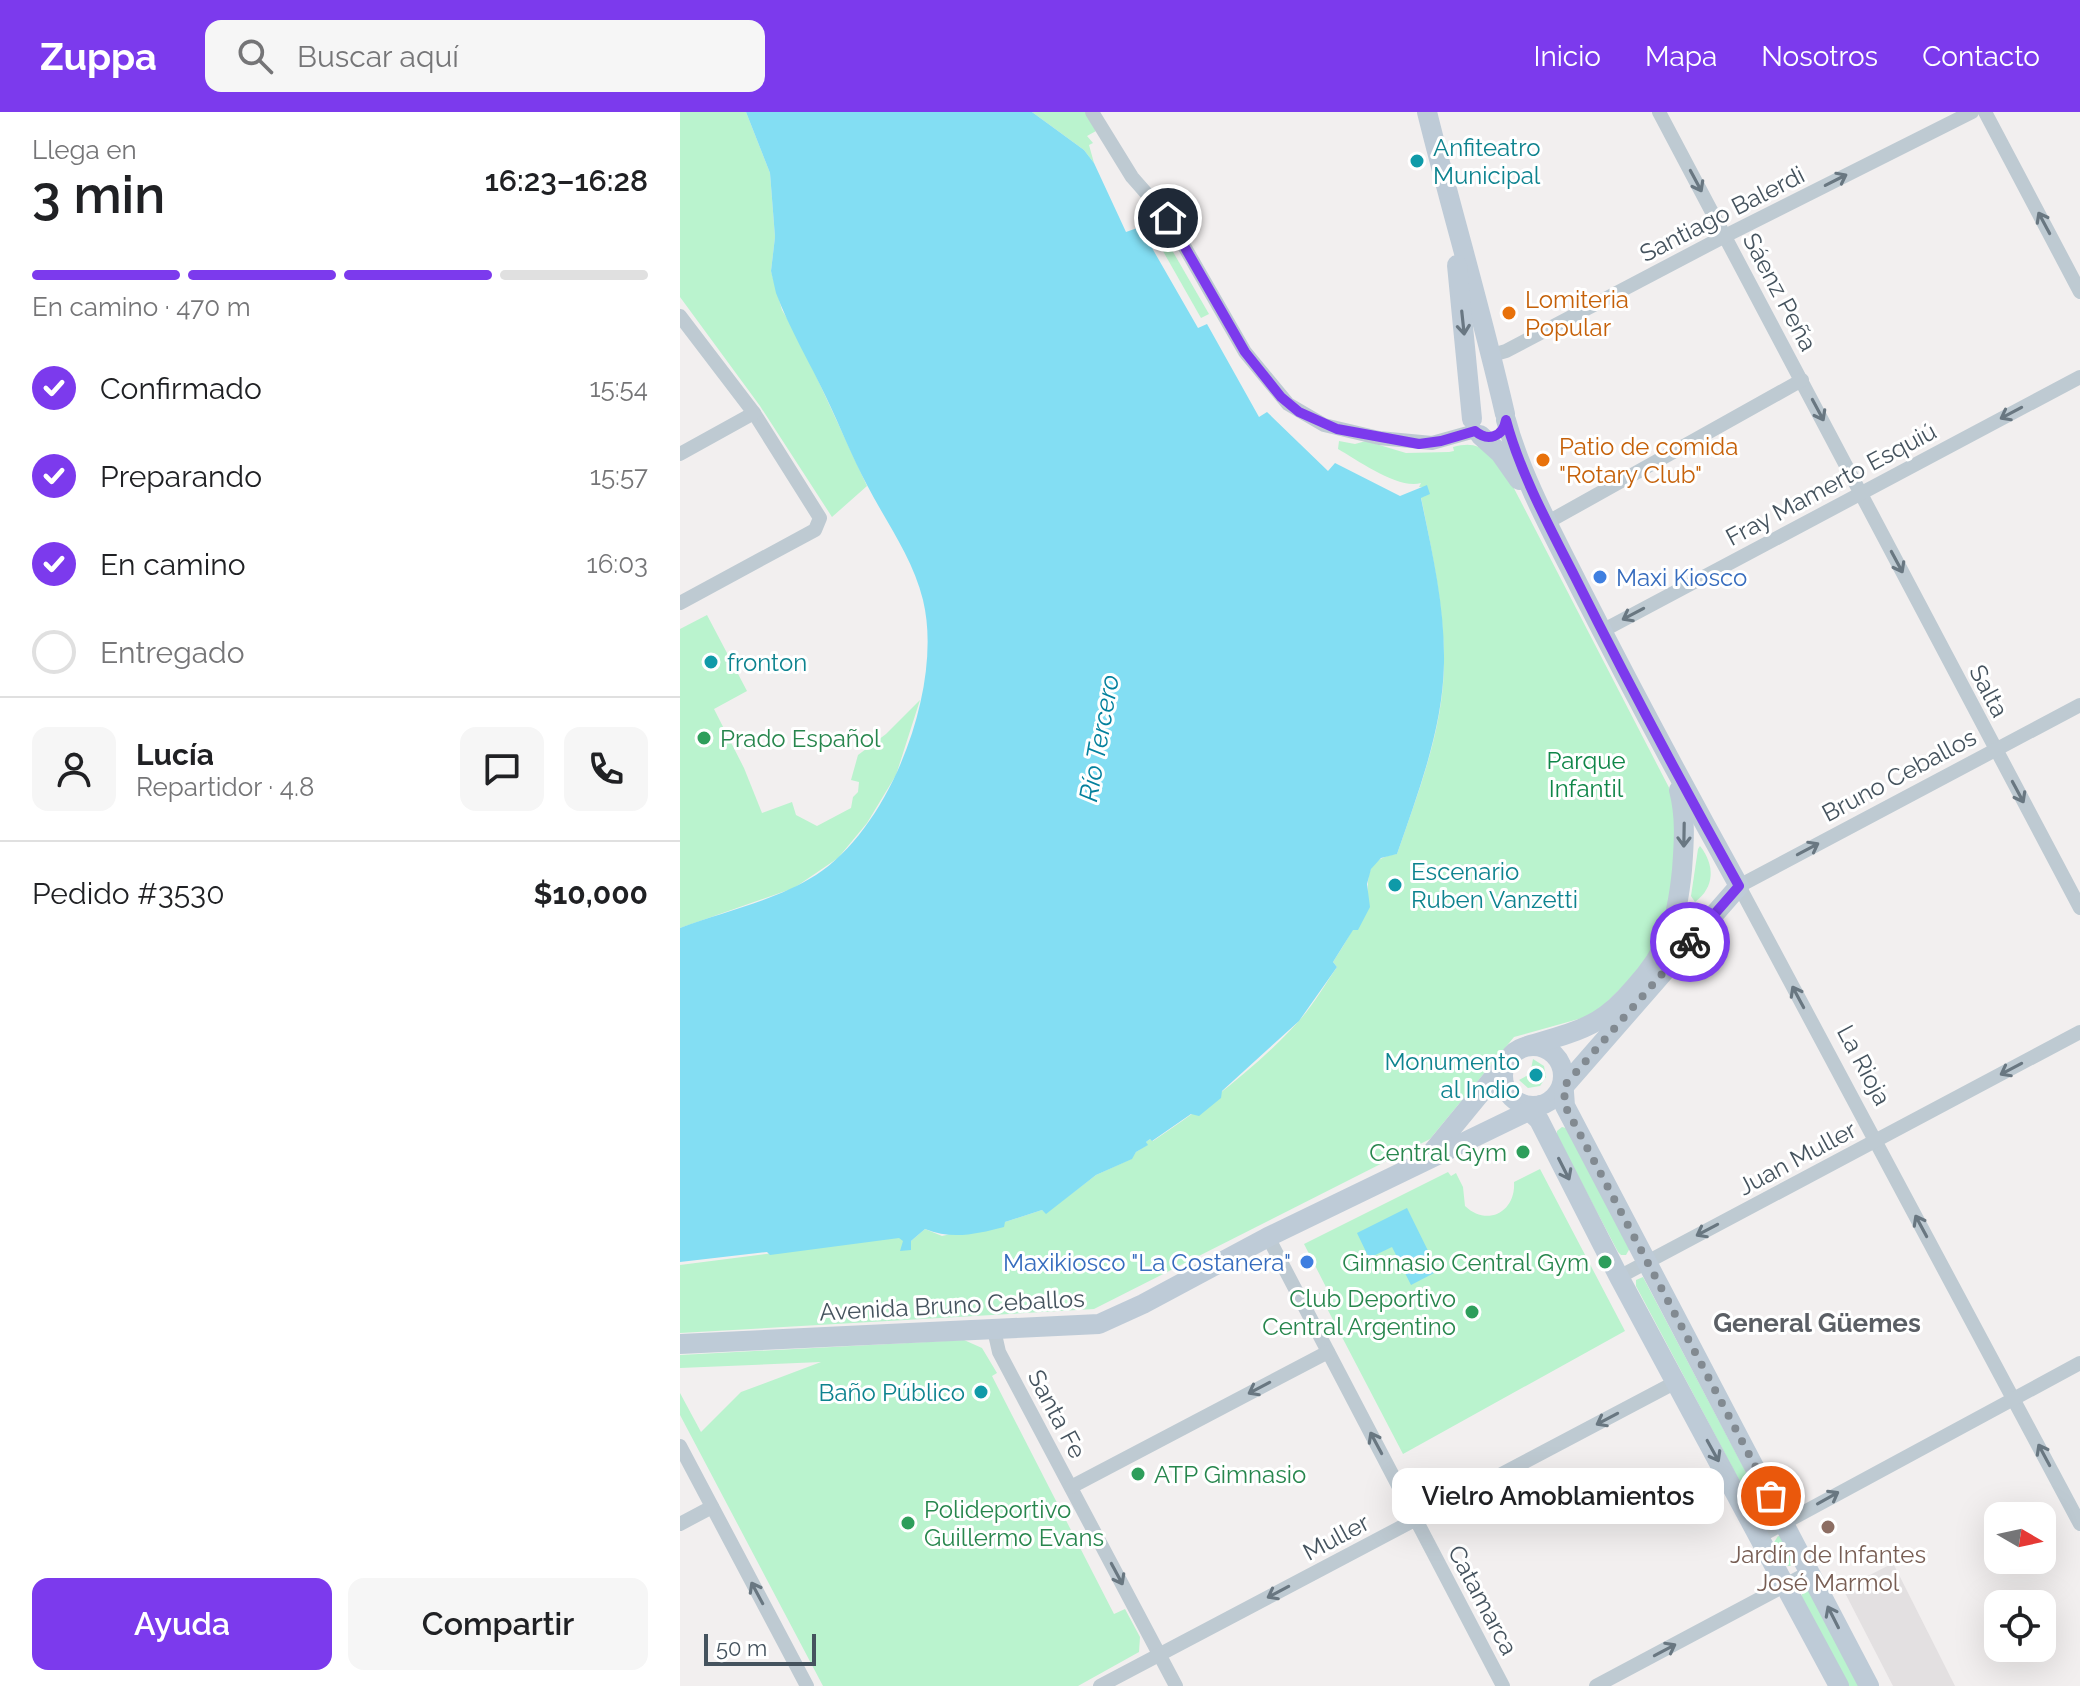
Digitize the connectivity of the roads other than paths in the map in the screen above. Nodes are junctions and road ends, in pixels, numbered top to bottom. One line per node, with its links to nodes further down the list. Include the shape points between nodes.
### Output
1 (1092, 112): 15 (street, via 1132,177 1168,218 1245,352 1288,404 1324,425 1379,438 1432,443)
2 (1427, 112): 6 (main road)
3 (1659, 112): 7 (street, Sáenz Peña, one-way to 7)
4 (1972, 112): 7 (street, Santiago Balerdi, one-way to 4)
5 (1985, 112): 8 (street, one-way to 5)
6 (1453, 218): 10 (main road); 15 (main road, one-way to 15)
7 (1725, 236): 10 (street, Santiago Balerdi); 12 (street, Sáenz Peña)
8 (2080, 292)
9 (680, 316): 13 (street)
10 (1492, 355): 14 (main road)
11 (2080, 377): 17 (street, Fray Mamerto Esquiú, one-way to 17)
12 (1802, 380): 17 (street, Sáenz Peña, one-way to 17); 18 (street)
13 (754, 413): 16 (street); 19 (street, via 820,518 815,530)
14 (1505, 417): 15 (main road, via 1503,430 1495,436); 15 (main road, via 1487,403 1477,408); 18 (main road)
15 (1476, 428): 18 (main road)
16 (680, 454)
17 (1861, 493): 20 (street, Fray Mamerto Esquiú, one-way to 20); 22 (street, Salta, one-way to 22)
18 (1548, 522): 20 (main road, La Rioja)
19 (680, 603)
20 (1602, 631): 23 (main road, La Rioja)
21 (2080, 705): 22 (street, Bruno Ceballos)
22 (1995, 749): 24 (street, Bruno Ceballos, one-way to 22); 25 (street, Salta, one-way to 25)
23 (1669, 760): 24 (main road, La Rioja); 27 (main road, one-way to 27, via 1684,815 1677,908 1668,942 1645,977 1609,1014)
24 (1739, 886): 29 (main road); 31 (street, La Rioja, one-way to 24)
25 (2080, 908)
26 (2080, 1032): 31 (street, Juan Muller, one-way to 31)
27 (1527, 1046): 28 (main road); 29 (main road, via 1543,1047 1556,1056)
28 (1507, 1061): 30 (main road, via 1506,1090); 32 (main road, Avenida Bruno Ceballos)
29 (1562, 1085): 30 (main road, via 1549,1102); 34 (main road, via 1565,1106)
30 (1531, 1107): 32 (main road, Avenida Bruno Ceballos); 35 (main road, one-way to 35)
31 (1876, 1141): 34 (street, Juan Muller, one-way to 34); 41 (street, La Rioja, one-way to 31)
32 (1426, 1159): 33 (main road, Avenida Bruno Ceballos)
33 (1268, 1237): 36 (main road, Avenida Bruno Ceballos, via 1099,1324); 38 (street, Catamarca)
34 (1647, 1262): 35 (street, Juan Muller); 46 (main road)
35 (1619, 1277): 40 (main road)
36 (994, 1330): 37 (main road, Avenida Bruno Ceballos); 43 (street, Santa Fe, via 999,1352)
37 (680, 1344)
38 (1328, 1352): 43 (street, one-way to 43); 45 (street, Catamarca, one-way to 38)
39 (2080, 1363): 41 (street)
40 (1676, 1382): 45 (street, Muller, one-way to 45); 49 (main road, one-way to 49)
41 (2013, 1397): 46 (street, one-way to 41); 48 (street, La Rioja, one-way to 41)
42 (680, 1446): 44 (street)
43 (1071, 1487): 52 (street, Santa Fe, one-way to 52)
44 (712, 1507): 47 (street); 53 (street, one-way to 44)
45 (1416, 1520): 52 (street, Muller, one-way to 52); 56 (street, Catamarca)
46 (1784, 1522): 49 (street); 50 (main road)
47 (680, 1524)
48 (2080, 1524)
49 (1760, 1536): 51 (main road)
50 (1810, 1572): 51 (street); 59 (main road, one-way to 50)
51 (1785, 1586): 57 (street, one-way to 51); 58 (main road)
52 (1160, 1655): 54 (street, Muller); 55 (street, Santa Fe)
53 (807, 1686)
54 (1100, 1686)
55 (1176, 1686)
56 (1503, 1686)
57 (1596, 1686)
58 (1839, 1686)
59 (1869, 1686)

